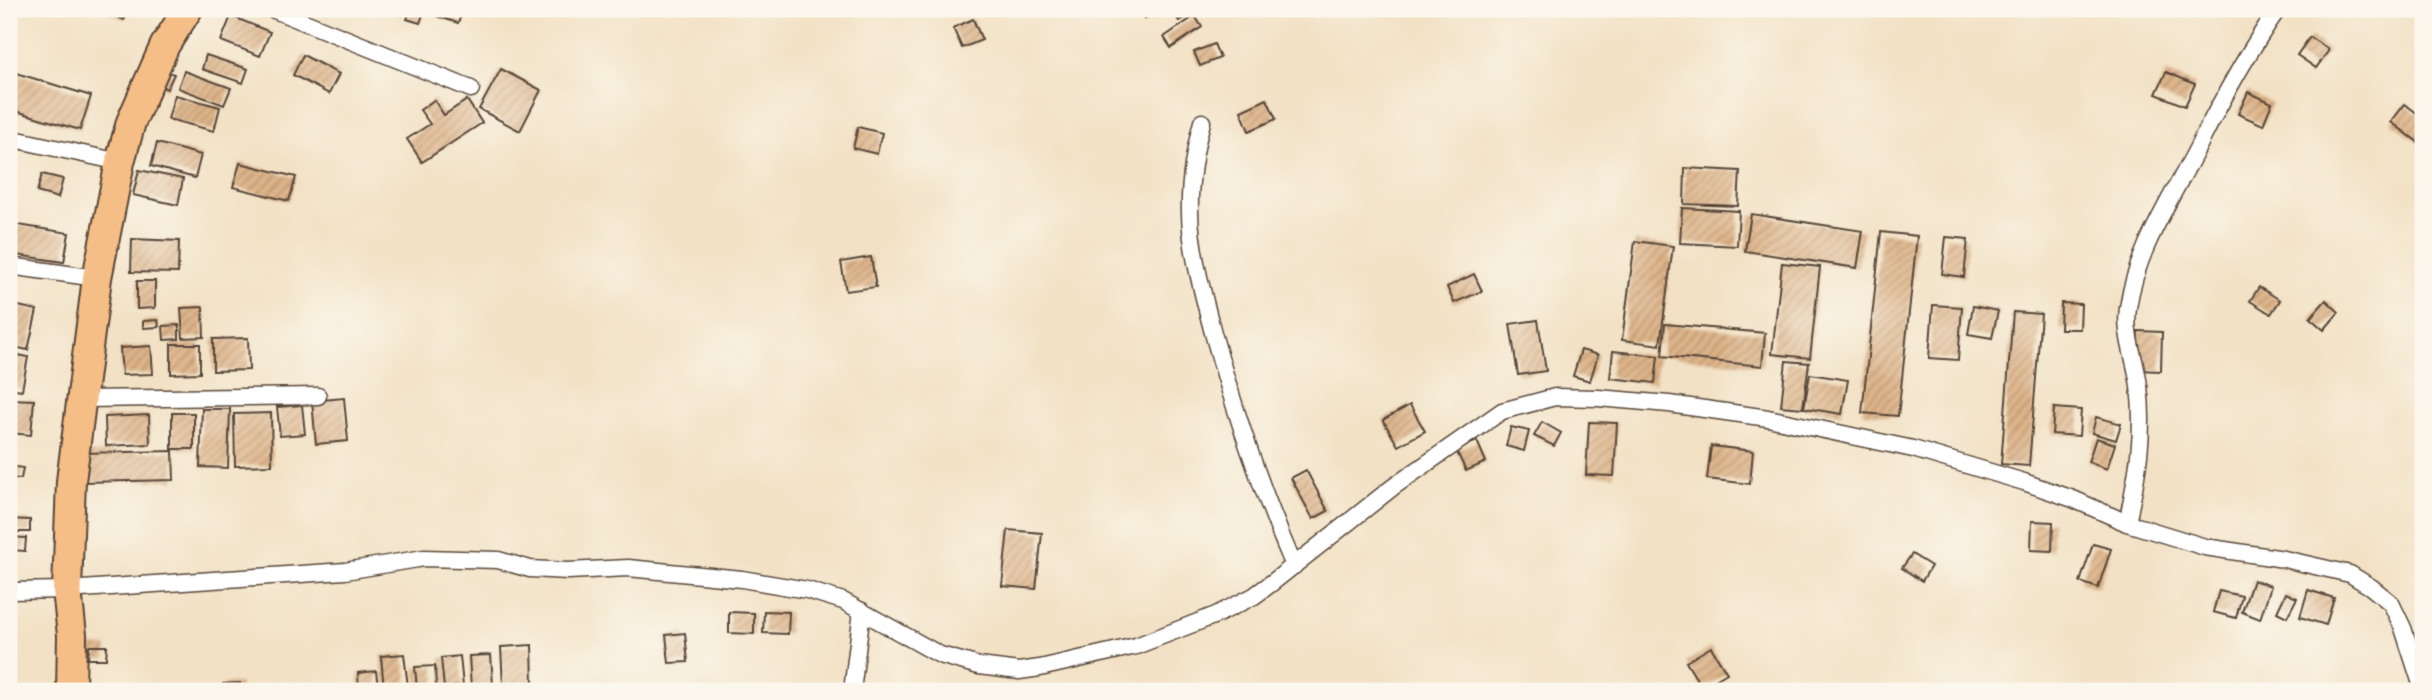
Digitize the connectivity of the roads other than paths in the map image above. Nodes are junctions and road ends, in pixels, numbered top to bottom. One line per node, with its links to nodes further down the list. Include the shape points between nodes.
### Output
1 (188, 9): 7 (highway, via 165,45 131,121)
2 (272, 9): 4 (street)
3 (2278, 9): 12 (street, via 2238,68 2141,260 2127,309 2142,431)
4 (471, 89)
5 (1202, 122): 13 (street, via 1192,160 1190,215 1202,291 1250,454)
6 (9, 138): 7 (street)
7 (120, 162): 9 (highway)
8 (9, 266): 9 (street)
9 (97, 278): 11 (highway)
10 (318, 396): 11 (street)
11 (83, 399): 14 (highway, via 71,481)
12 (2127, 523): 13 (street, via 2024,482 1885,442 1721,411 1555,397 1486,420); 17 (street, via 2204,547 2315,566 2359,579 2391,603)
13 (1294, 566): 16 (street, via 1254,596 1136,646 1019,671 940,655)
14 (67, 590): 15 (street); 16 (street, via 345,571 424,558 474,557 530,569 628,568 742,579 807,590); 18 (highway)
15 (9, 592)
16 (862, 611): 19 (street)
17 (2423, 690)
18 (71, 691)
19 (852, 691)

